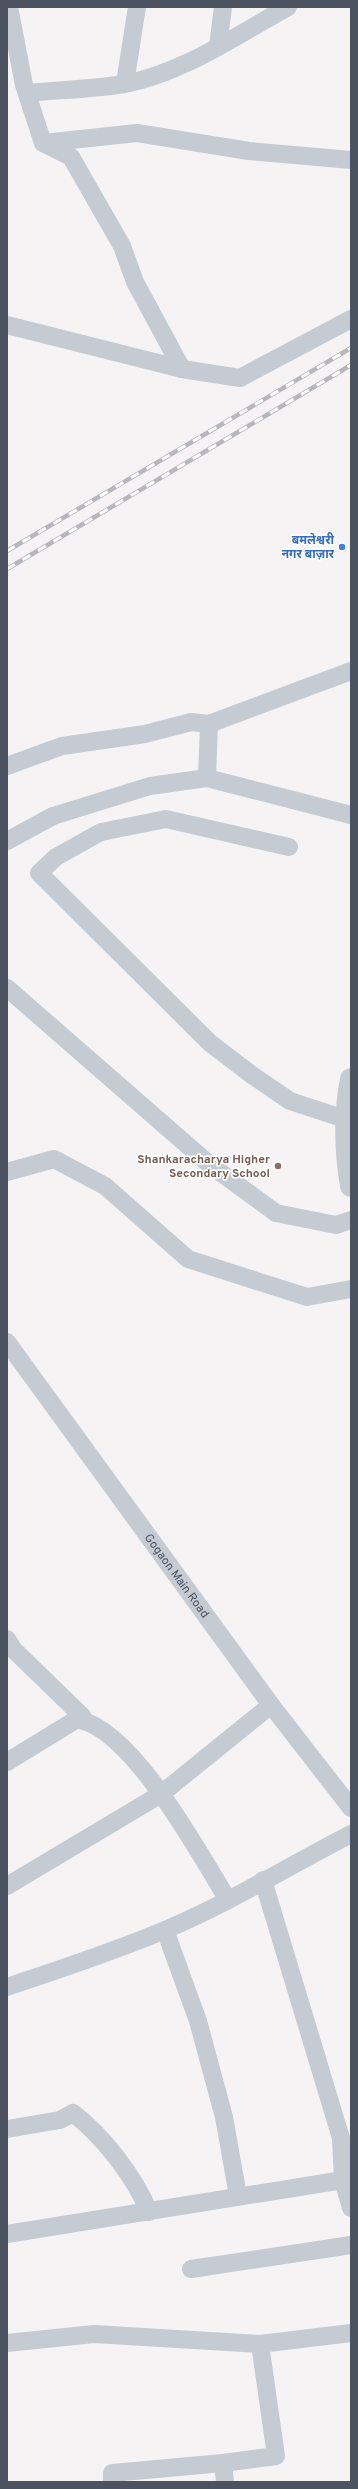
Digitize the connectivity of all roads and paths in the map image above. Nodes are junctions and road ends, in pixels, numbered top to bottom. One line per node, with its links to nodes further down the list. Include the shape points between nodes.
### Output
1 (8, 7): 8 (street)
2 (137, 7): 7 (street)
3 (223, 7): 5 (street)
4 (288, 7): 5 (street)
5 (218, 46): 7 (street, via 164,72)
6 (7, 74): 8 (street)
7 (125, 84): 8 (street)
8 (26, 89): 9 (street)
9 (43, 143): 10 (street, via 137,133 249,151); 13 (street, via 71,157 122,246 135,282)
10 (351, 160)
11 (351, 319): 13 (street, via 240,378)
12 (7, 325): 13 (street)
13 (182, 369)
14 (351, 670): 15 (street)
15 (209, 724): 16 (street, via 191,722 145,734 62,746); 17 (street)
16 (7, 766)
17 (207, 778): 18 (street); 19 (street, via 150,786 53,816)
18 (351, 815)
19 (7, 841)
20 (289, 846): 23 (street, via 166,819 101,832 56,857 39,874 210,1043 290,1100)
21 (7, 988): 26 (street, via 209,1164 276,1213 336,1225)
22 (351, 1079): 23 (street)
23 (345, 1119): 25 (street)
24 (7, 1172): 27 (street, via 54,1159 105,1186 188,1258 307,1297)
25 (350, 1174)
26 (351, 1220)
27 (351, 1289)
28 (7, 1342): 30 (street, Gogaon Main Road)
29 (9, 1647): 31 (street)
30 (271, 1705): 33 (street); 34 (street, Gogaon Main Road)
31 (82, 1716): 32 (street); 33 (street, via 80,1720 93,1723 118,1742)
32 (7, 1762)
33 (161, 1794): 37 (street); 38 (street)
34 (351, 1808)
35 (351, 1834): 36 (street)
36 (264, 1880): 38 (street); 42 (street)
37 (7, 1886)
38 (228, 1900): 39 (street)
39 (165, 1930): 40 (street, via 78,1964); 44 (street, via 198,2021 224,2117)
40 (7, 1986)
41 (7, 2129): 46 (street, via 60,2120 73,2113 87,2124 139,2188)
42 (346, 2136): 43 (street)
43 (344, 2180): 44 (street); 45 (street)
44 (238, 2196): 46 (street)
45 (351, 2208)
46 (149, 2212): 47 (street)
47 (7, 2234)
48 (351, 2245): 49 (street)
49 (191, 2269)
50 (351, 2333): 52 (street)
51 (7, 2343): 52 (street, via 94,2334)
52 (260, 2344): 53 (street, via 276,2456)
53 (223, 2464): 54 (street, via 112,2473); 55 (street)
54 (112, 2482)
55 (226, 2482)

